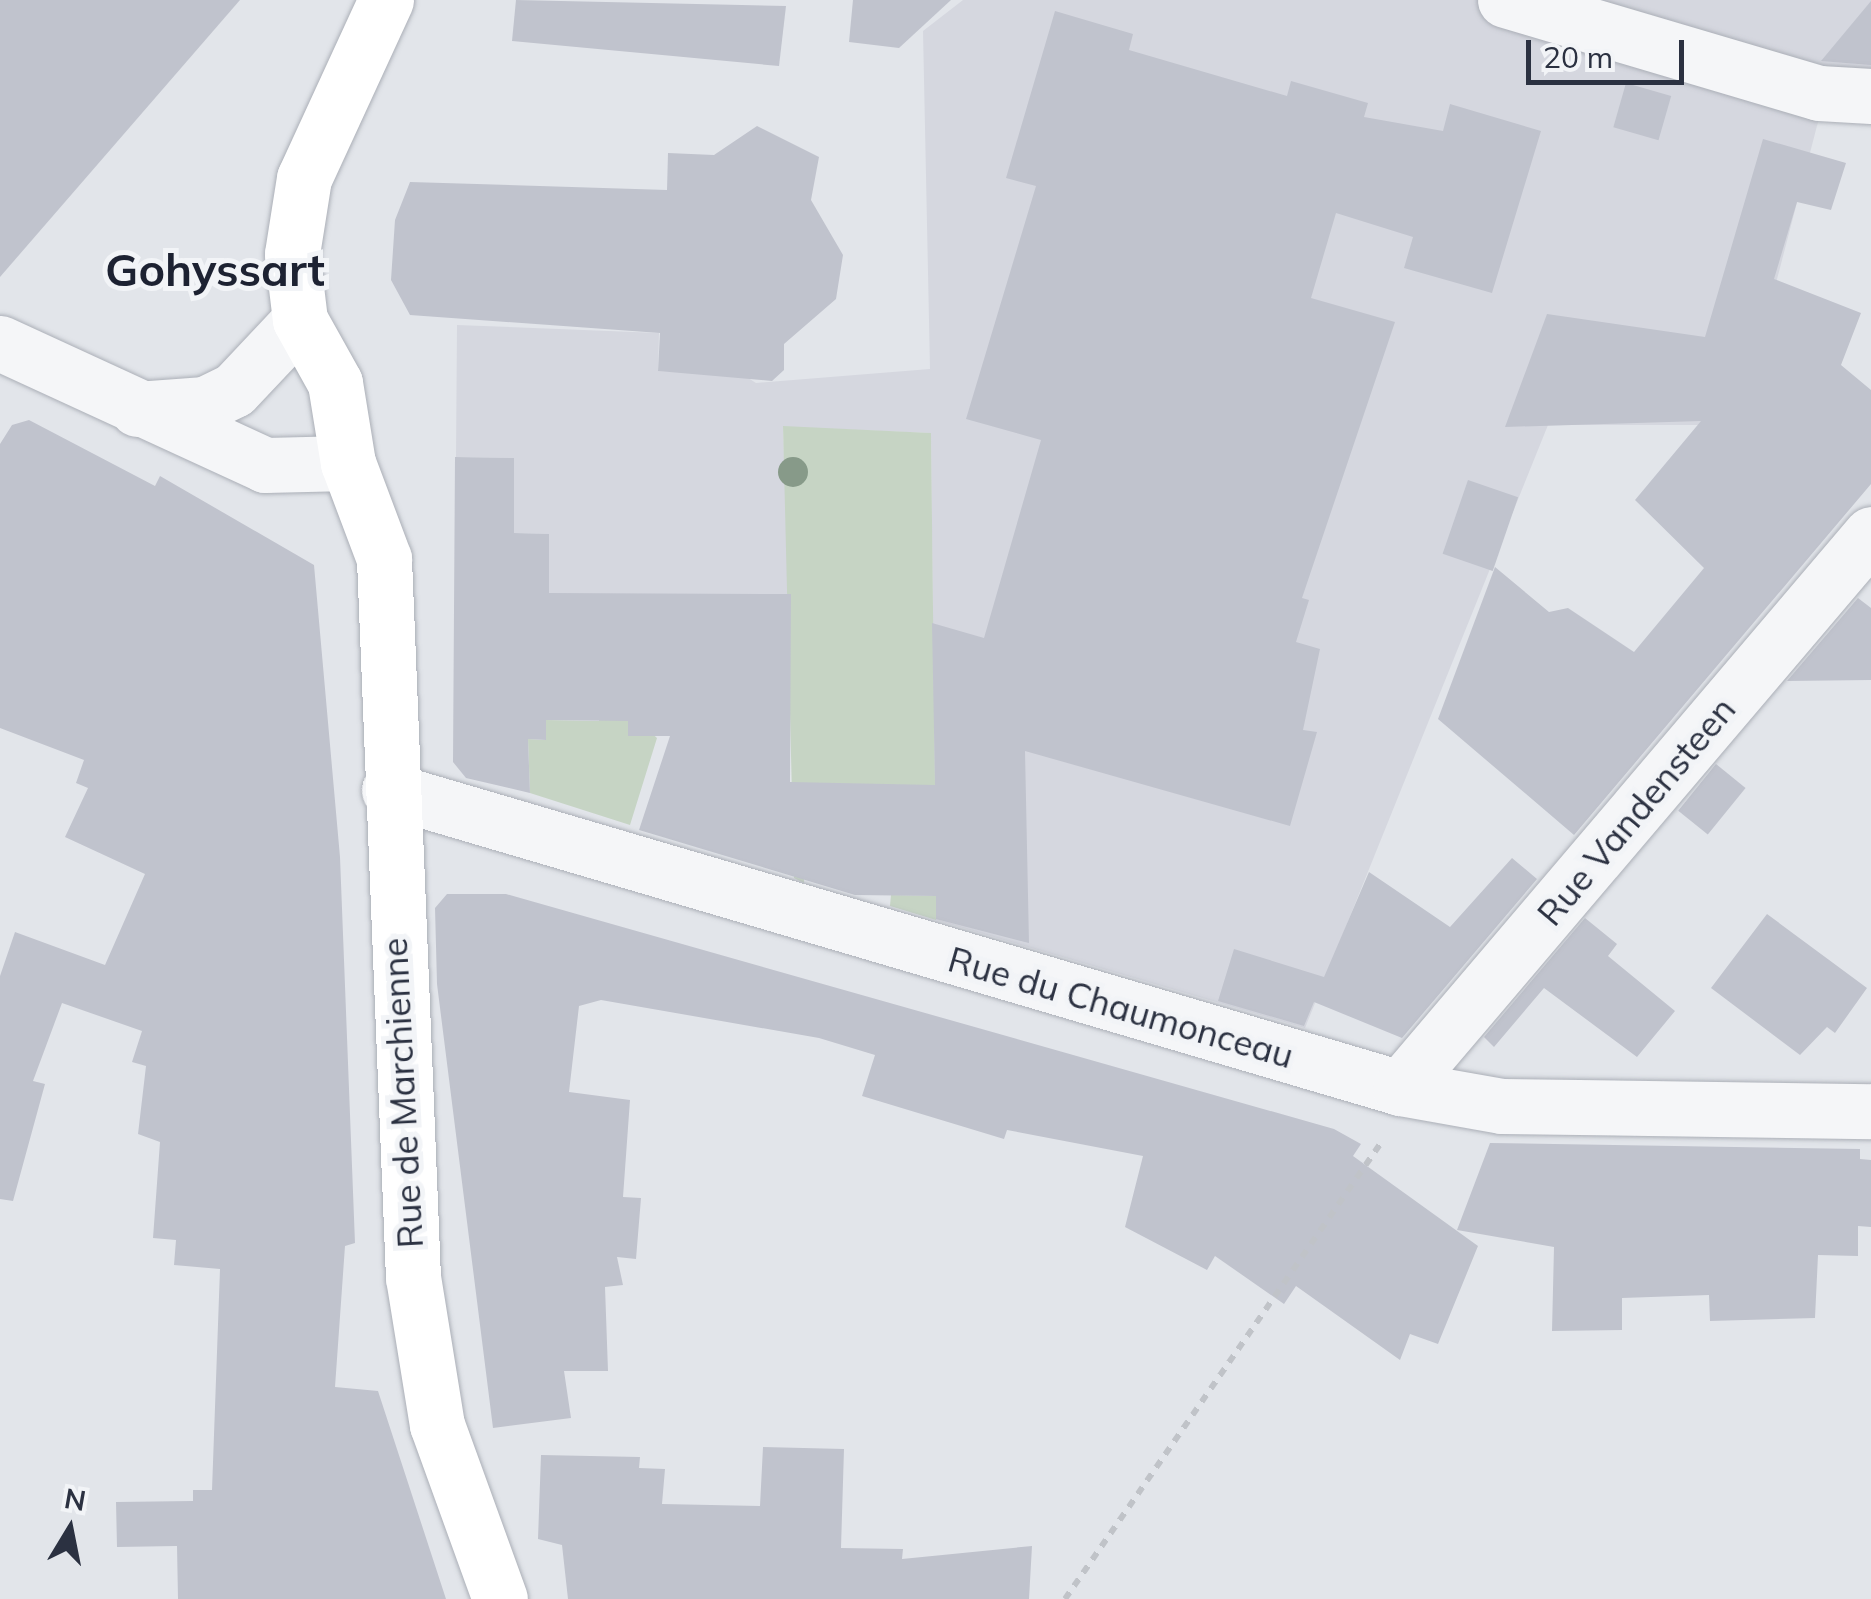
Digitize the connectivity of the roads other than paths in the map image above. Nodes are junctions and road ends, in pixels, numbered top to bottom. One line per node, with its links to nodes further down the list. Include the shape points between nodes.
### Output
1 (386, 0): 4 (street, via 297,202)
2 (1505, 0): 3 (street, via 1820,93)
3 (1871, 96)
4 (300, 320): 6 (street, via 234,390 205,404); 7 (street, Rue de Marchienne, via 335,383)
5 (0, 344): 6 (street)
6 (131, 409): 7 (street, via 265,465)
7 (348, 463): 9 (street, Rue de Marchienne, via 384,573)
8 (1871, 534): 10 (street, Rue Vandensteen)
9 (389, 790): 10 (street, Rue du Chaumonceau); 12 (street, Rue de Marchienne, via 420,1332 450,1470)
10 (1400, 1088): 11 (street, Rue du Chaumonceau, via 1502,1106)
11 (1871, 1110)
12 (500, 1599)

